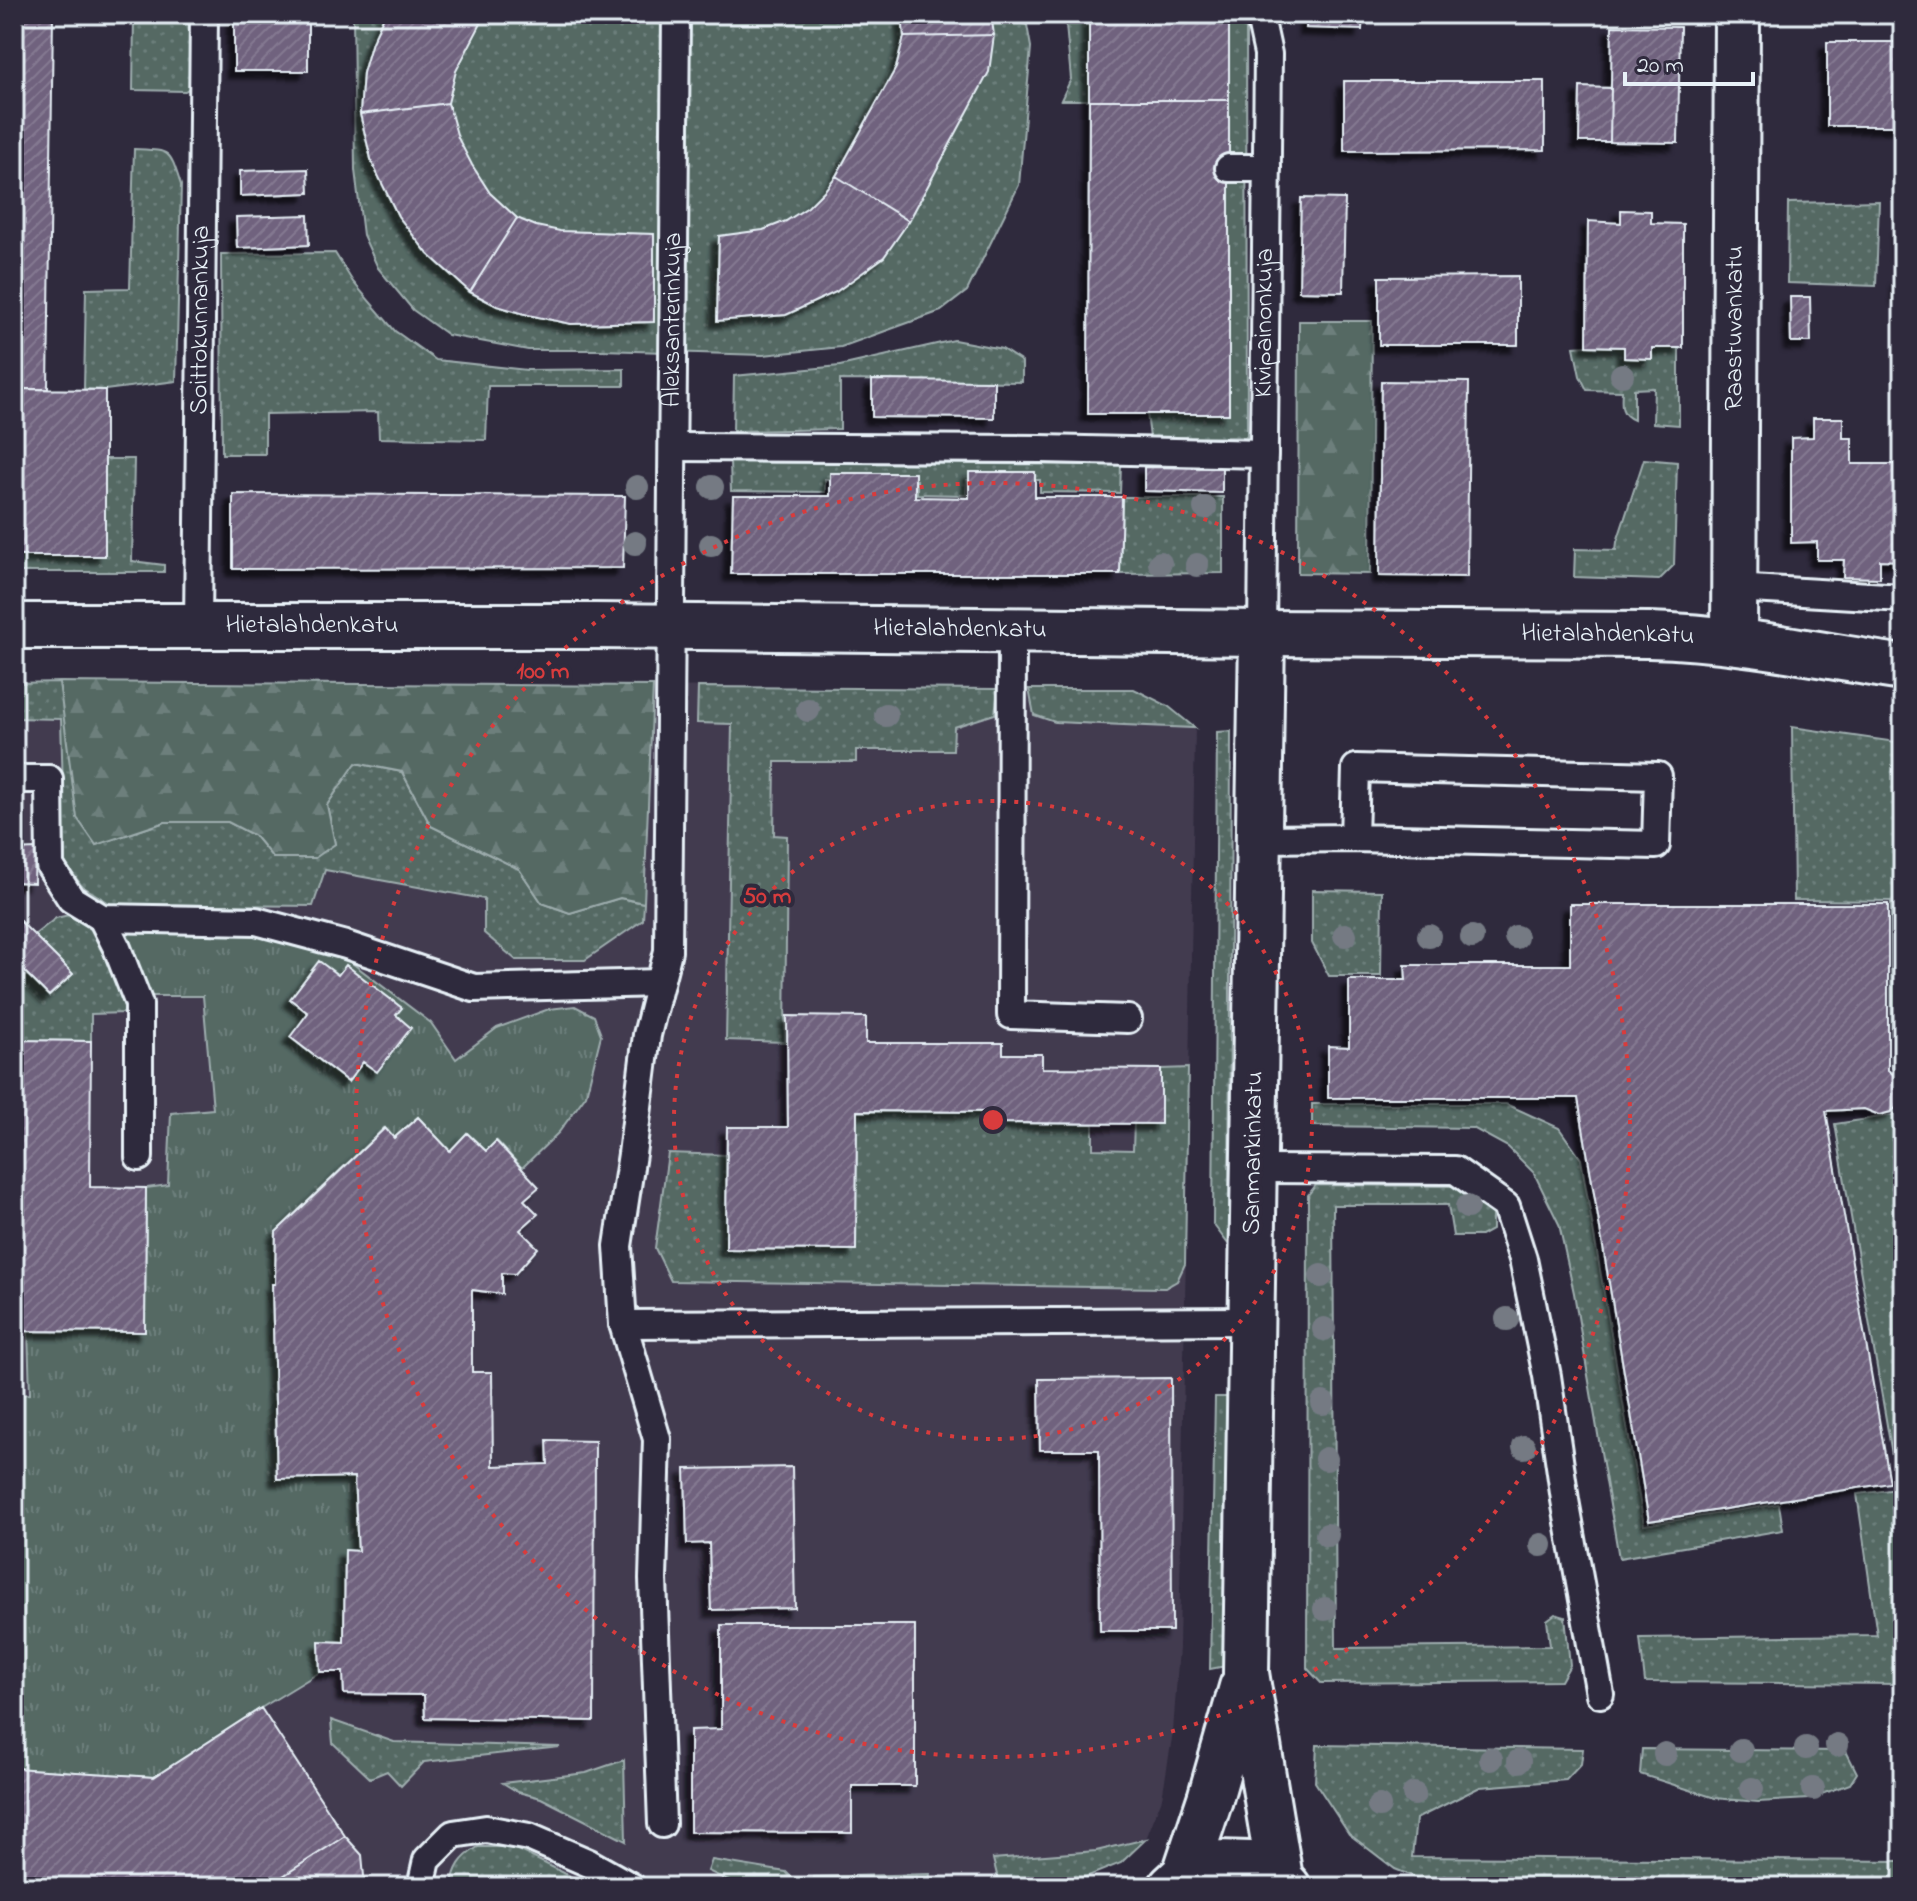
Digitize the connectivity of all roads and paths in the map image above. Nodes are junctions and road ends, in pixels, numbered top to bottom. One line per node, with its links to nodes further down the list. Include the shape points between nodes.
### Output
1 (204, 14): 12 (lane, Soittokunnankuja)
2 (676, 14): 7 (lane, Aleksanterinkuja)
3 (1262, 14): 6 (lane, Kivipainonkuja, via 1268,54)
4 (1737, 14): 9 (street, Raastuvankatu)
5 (1229, 168): 6 (lane)
6 (1267, 168): 8 (lane, Kivipainonkuja)
7 (673, 447): 8 (lane); 13 (lane, Aleksanterinkuja)
8 (1264, 454): 15 (lane, Kivipainonkuja)
9 (1734, 588): 10 (lane); 16 (street, Raastuvankatu)
10 (1903, 598)
11 (14, 626): 12 (street, Hietalahdenkatu)
12 (198, 626): 13 (street, Hietalahdenkatu)
13 (672, 627): 14 (street, Hietalahdenkatu); 22 (lane, Aleksanterinkuja, via 668,951)
14 (1012, 631): 15 (street, Hietalahdenkatu); 23 (lane, via 1011,1015)
15 (1262, 633): 16 (street, Hietalahdenkatu, via 1688,635); 20 (street, Sanmarkinkatu)
16 (1734, 640): 17 (street, Hietalahdenkatu)
17 (1903, 668)
18 (14, 779): 21 (lane, via 49,779 50,866 71,899)
19 (1354, 838): 19 (lane, via 1656,845 1658,776 1356,768); 20 (lane)
20 (1258, 839): 25 (street, Sanmarkinkatu)
21 (102, 918): 22 (lane, via 256,921 474,988); 24 (lane, via 139,1004)
22 (660, 983): 27 (lane, Aleksanterinkuja, via 647,1035 618,1246)
23 (1128, 1019)
24 (139, 1157)
25 (1254, 1169): 26 (street, Sanmarkinkatu); 29 (lane, via 1455,1170 1506,1206 1523,1259 1547,1376)
26 (1252, 1321): 27 (lane); 28 (street, Sanmarkinkatu)
27 (623, 1324): 30 (lane, Aleksanterinkuja, via 657,1439 653,1579)
28 (1246, 1673): 31 (street, Sanmarkinkatu, via 1210,1799); 32 (street, Sanmarkinkatu)
29 (1600, 1694)
30 (662, 1824)
31 (1178, 1880): 32 (street, via 1217,1863 1250,1864)
32 (1284, 1883)
33 (421, 1887): 34 (lane, via 427,1860 453,1834 486,1829 529,1837)
34 (632, 1887)

